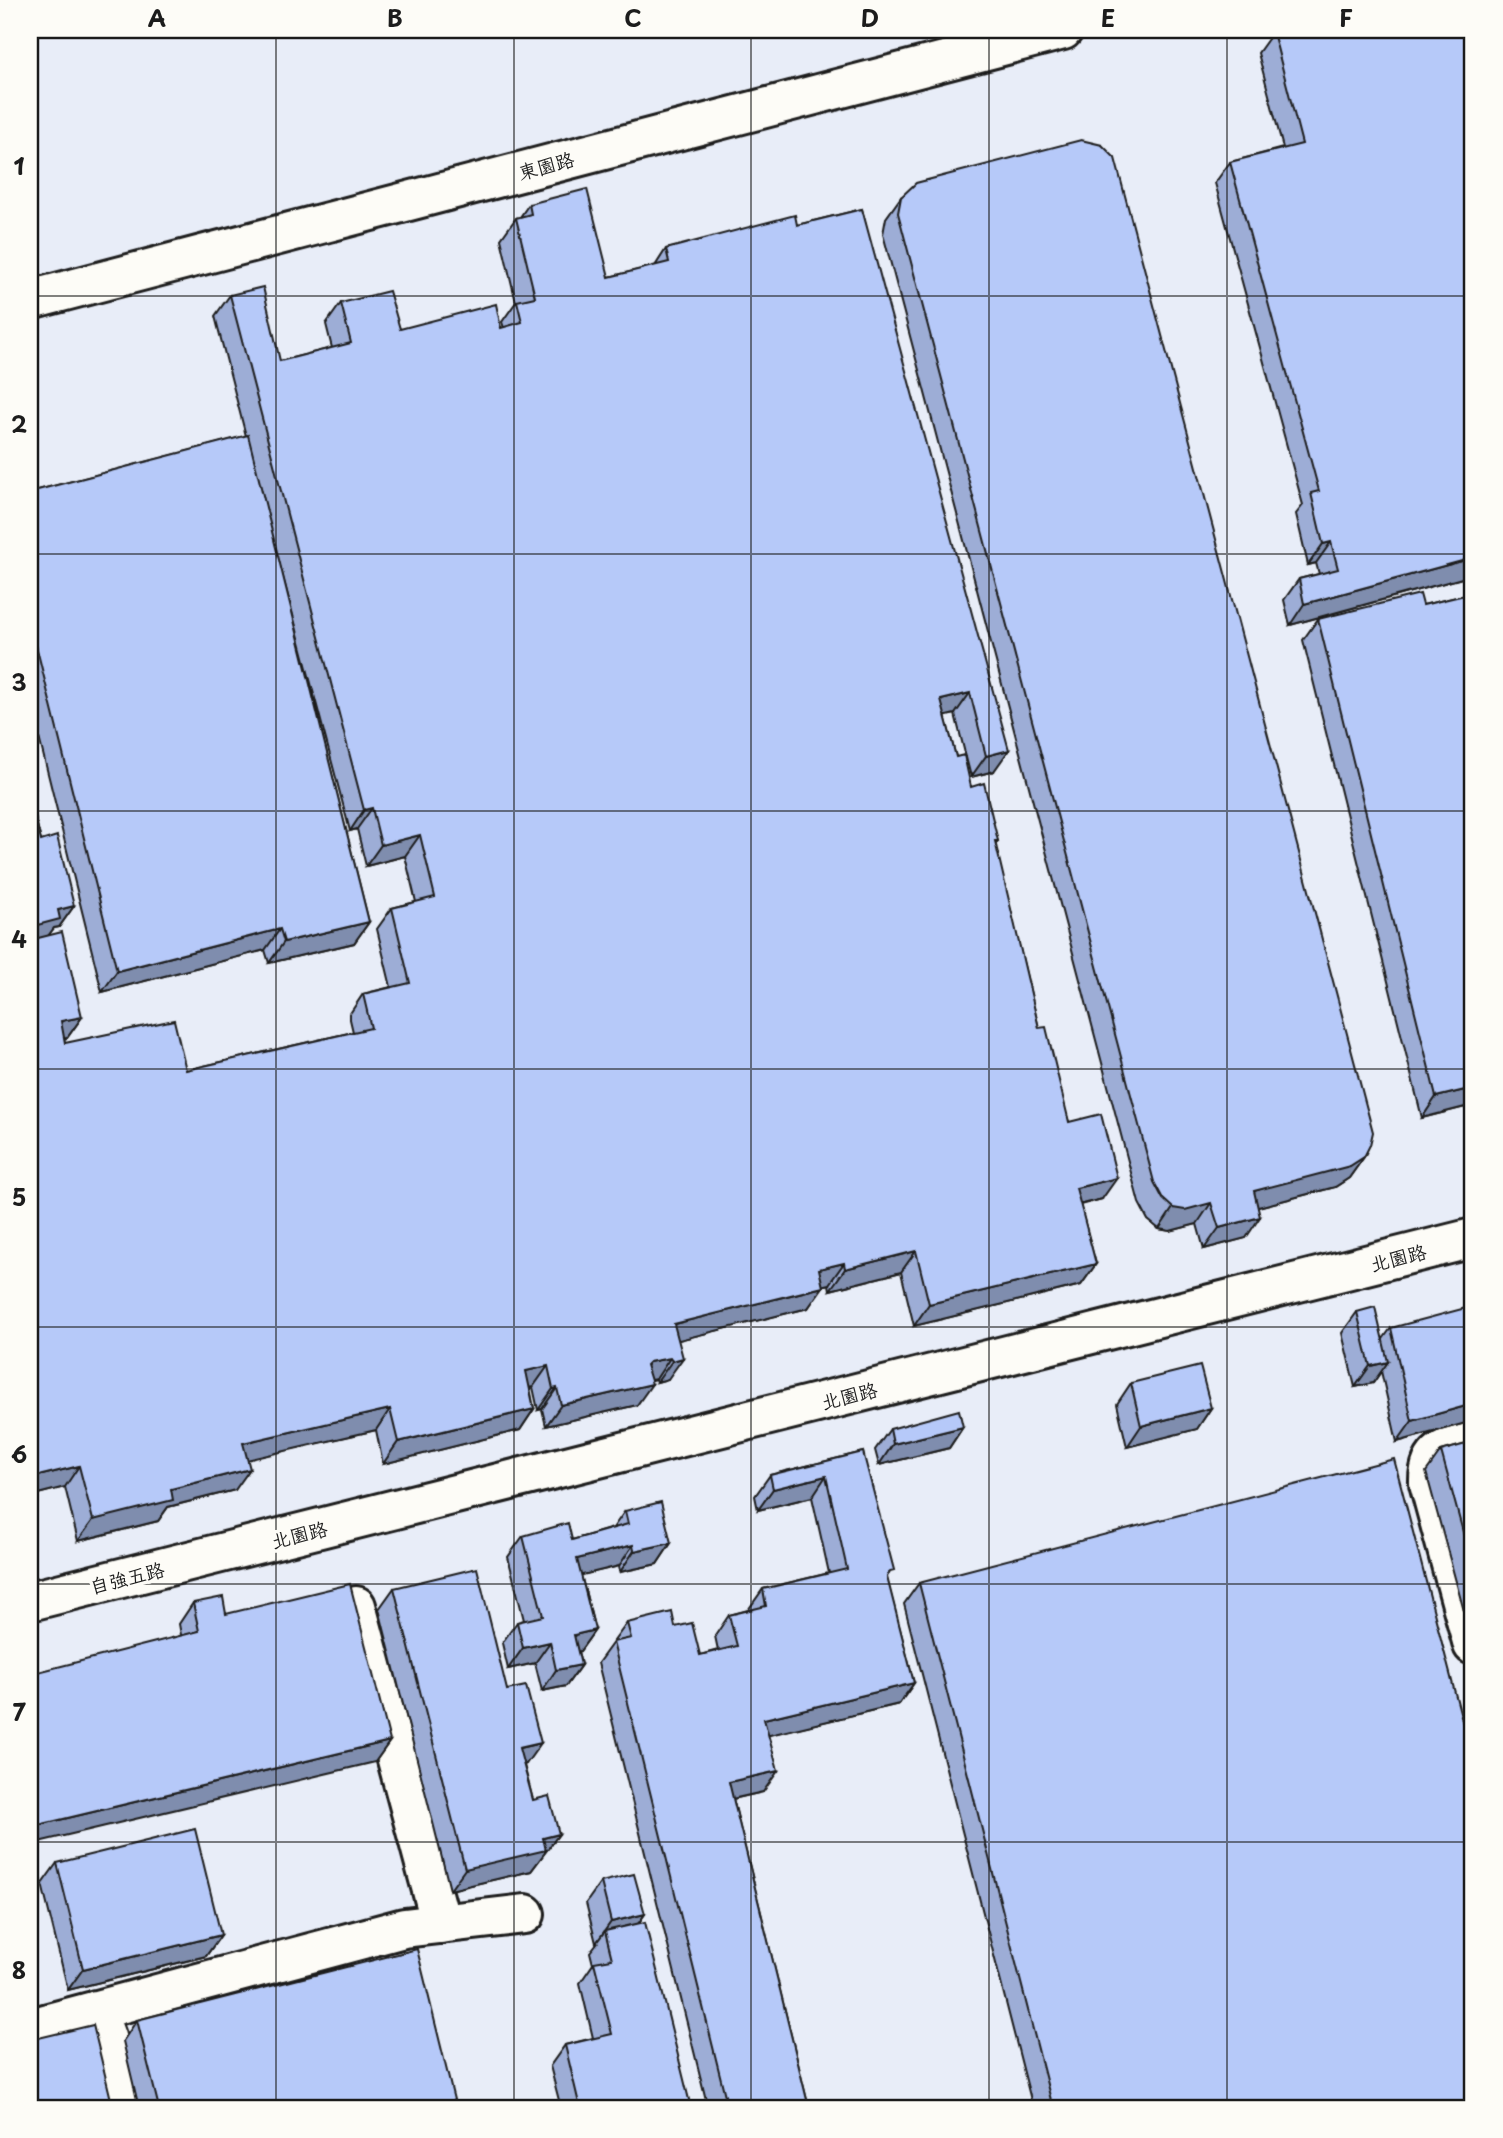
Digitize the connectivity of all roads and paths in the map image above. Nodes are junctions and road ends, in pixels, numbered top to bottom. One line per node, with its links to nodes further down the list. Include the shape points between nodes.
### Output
1 (1063, 30): 2 (street, 東園路)
2 (30, 300)
3 (1473, 1238): 5 (street, 北園路)
4 (1473, 1441): 8 (street, via 1438,1453 1429,1483)
5 (224, 1553): 6 (street, 自強五路)
6 (30, 1601)
7 (356, 1606): 10 (street)
8 (1473, 1645)
9 (525, 1914): 10 (street)
10 (441, 1924): 11 (street, via 404,1928)
11 (96, 2010): 12 (street); 13 (street)
12 (30, 2028)
13 (123, 2108)

